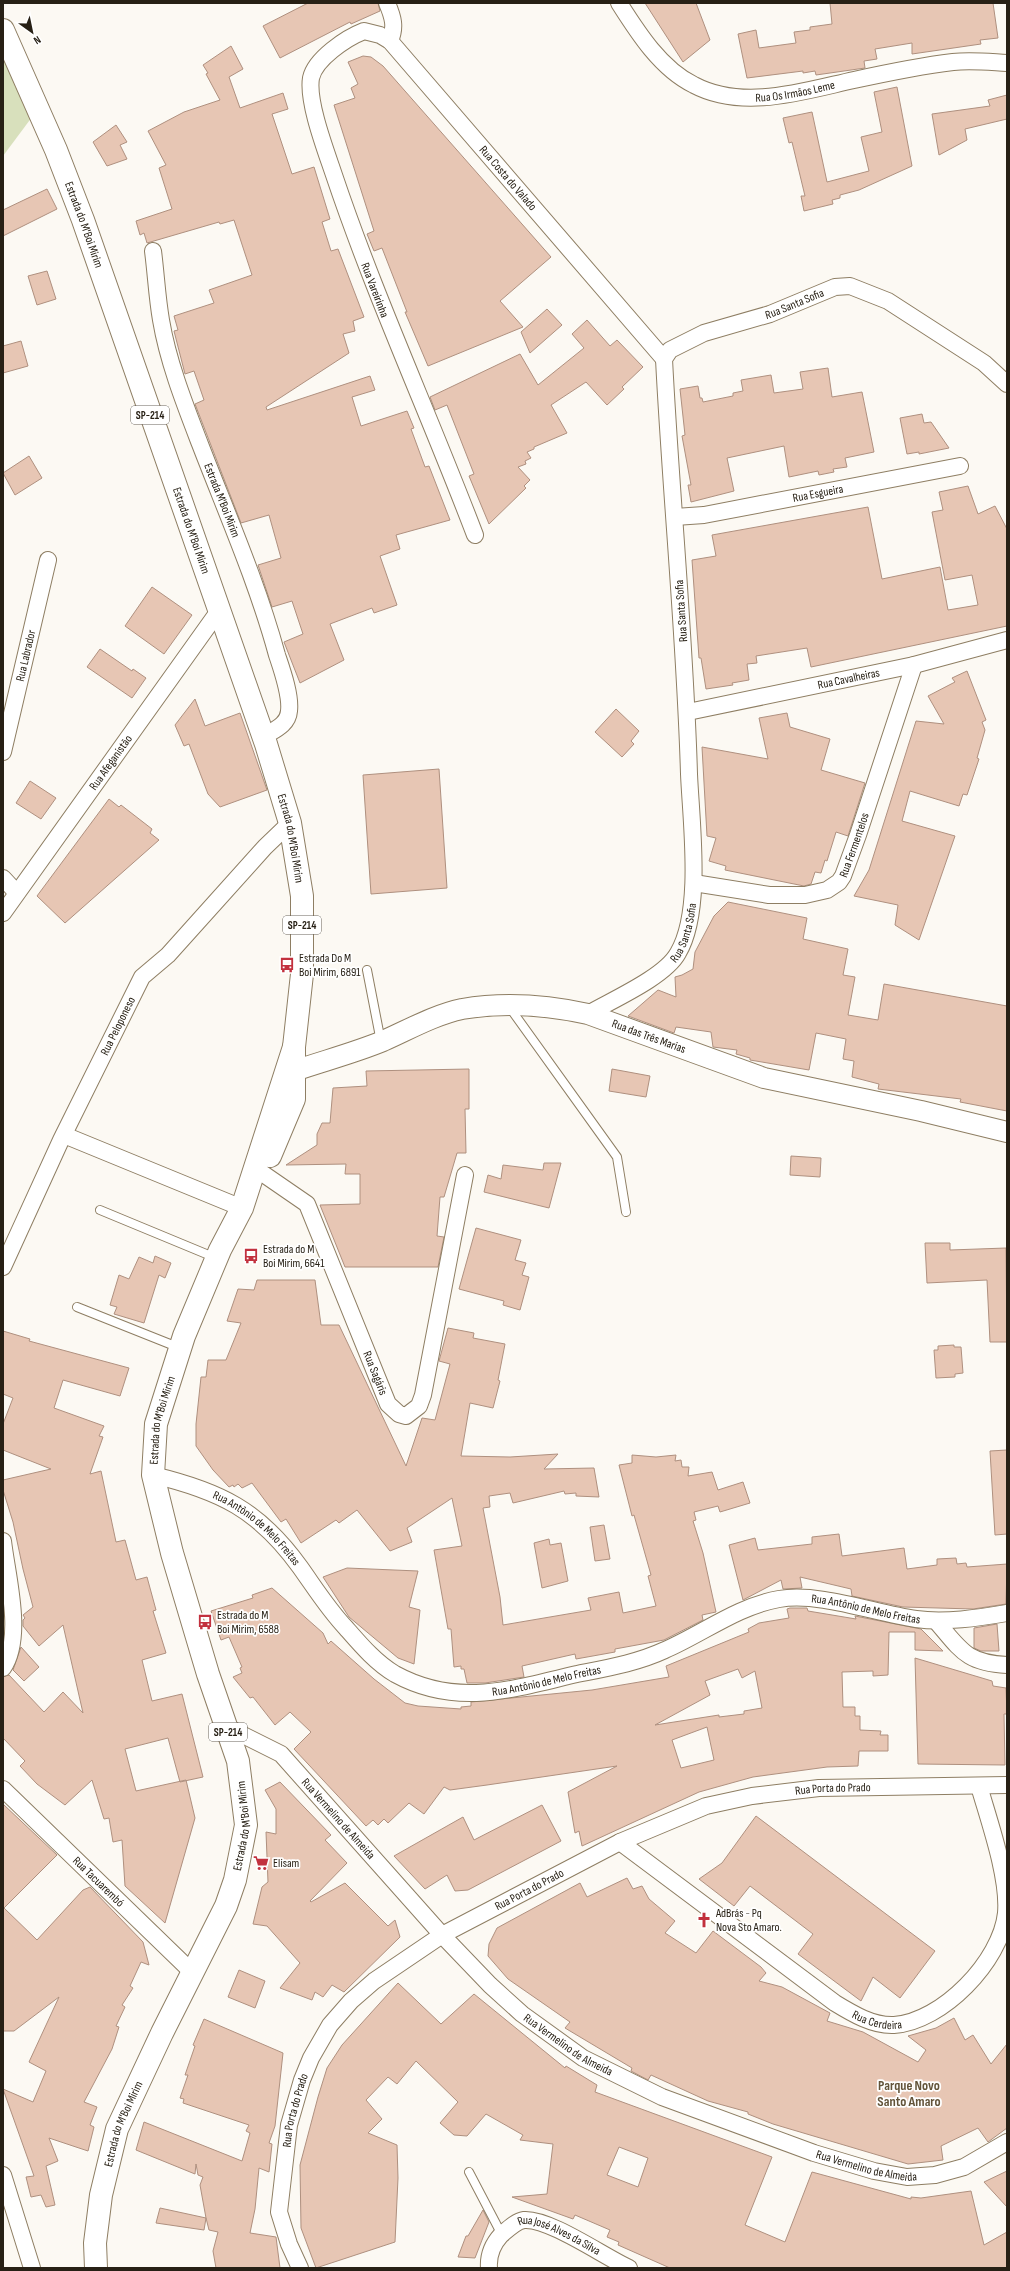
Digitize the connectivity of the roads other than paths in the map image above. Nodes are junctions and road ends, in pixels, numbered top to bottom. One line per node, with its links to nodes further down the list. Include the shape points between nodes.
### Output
1 (387, 3): 4 (street, via 393,16 394,30)
2 (619, 3): 6 (street, Rua Os Irmãos Leme, via 650,47 671,70 694,86 729,96 755,98 811,90 953,62)
3 (3, 30): 14 (main road, Estrada do M'Boi Mirim / SP-214, via 56,150 83,220)
4 (390, 41): 5 (street, Rua Costa do Valado, via 380,35 364,31); 8 (street, Rua Costa do Valado)
5 (338, 46): 12 (street, Rua Vareirinha, via 316,67 311,78 310,93 324,143 372,283)
6 (1007, 63)
7 (153, 251): 18 (street, Estrada M'Boi Mirim, via 161,321 170,360 266,615 282,671 290,708 289,716 281,726)
8 (664, 359): 9 (street, Rua Santa Sofia, via 670,350 704,333 770,314 835,287 850,286 888,301 984,363); 11 (street, Rua Santa Sofia)
9 (1007, 384)
10 (960, 466): 11 (street, Rua Esgueira, via 704,515)
11 (675, 517): 17 (street, Rua Santa Sofia)
12 (475, 535)
13 (48, 560): 19 (street, Rua Labrador)
14 (218, 612): 18 (main road, Estrada do M'Boi Mirim / SP-214); 23 (street, Rua Afeganistão)
15 (1007, 640): 16 (street, Rua Cavalheiras)
16 (914, 665): 17 (street, Rua Cavalheiras); 22 (street, Rua Fermentelos, via 858,835 843,876 838,882 827,890 805,895 769,895)
17 (688, 712): 22 (street, Rua Santa Sofia)
18 (263, 737): 20 (main road, Estrada do M'Boi Mirim / SP-214)
19 (3, 752)
20 (290, 824): 29 (main road, Estrada do M'Boi Mirim / SP-214, via 302,896 302,974); 32 (street, Rua Peloponeso, via 265,847 168,955 142,978)
21 (3, 878): 23 (street)
22 (694, 883): 27 (street, Rua Santa Sofia, via 686,933 673,961 629,991)
23 (16, 892): 24 (street, Rua Afeganistão)
24 (3, 913)
25 (367, 970): 28 (lane)
26 (508, 1006): 27 (street, Rua das Três Marias, via 565,1009); 28 (street, Rua das Três Marias, via 461,1010); 37 (lane, via 616,1157)
27 (588, 1014): 31 (street, Rua das Três Marias, via 764,1078 920,1110)
28 (381, 1042): 30 (street, Rua das Três Marias)
29 (294, 1047): 30 (main road, Estrada do M'Boi Mirim); 35 (main road, Estrada do M'Boi Mirim / SP-214)
30 (294, 1071): 33 (main road, Estrada do M'Boi Mirim, via 294,1099)
31 (1007, 1132)
32 (64, 1135): 35 (street); 39 (street, Rua Peloponeso)
33 (262, 1173): 34 (street, Rua Sagáris, via 308,1204 388,1404 399,1414 406,1416 418,1406 423,1395); 35 (main road, Estrada do M'Boi Mirim)
34 (465, 1174)
35 (244, 1200): 38 (main road, Estrada do M'Boi Mirim / SP-214)
36 (100, 1210): 38 (lane)
37 (626, 1212)
38 (217, 1259): 41 (main road, Estrada do M'Boi Mirim / SP-214)
39 (3, 1267)
40 (77, 1307): 41 (lane)
41 (180, 1348): 42 (main road, Estrada do M'Boi Mirim / SP-214, via 156,1424)
42 (153, 1475): 45 (street, Rua Antônio de Melo Freitas, via 192,1485 226,1498 260,1521 299,1565 331,1611 366,1650 392,1672 417,1685 439,1691 469,1694 500,1691 639,1660 665,1650 742,1611 778,1599 810,1598); 48 (main road, Estrada do M'Boi Mirim / SP-214, via 172,1553)
43 (3, 1541): 47 (street, via 13,1617 10,1653)
44 (1007, 1613): 45 (street, Rua Antônio de Melo Freitas)
45 (936, 1621): 46 (street, via 971,1658)
46 (1007, 1665)
47 (3, 1668)
48 (225, 1726): 53 (street, Rua Vermelino de Almeida, via 281,1754); 54 (main road, Estrada do M'Boi Mirim / SP-214, via 238,1761 246,1825 235,1880 226,1906)
49 (1007, 1785): 50 (street, Rua Porta do Prado)
50 (979, 1786): 52 (street, Rua Porta do Prado, via 819,1788 752,1796 706,1806); 52 (street, Rua Cerdeira, via 1005,1890 1006,1914 997,1941 981,1968 941,2007 920,2019 894,2025 873,2022 835,2003)
51 (3, 1790): 54 (street, Rua Tacuarembó)
52 (620, 1842): 53 (street, Rua Porta do Prado)
53 (442, 1935): 55 (street, Rua Vermelino de Almeida, via 522,2014 583,2058 662,2097 749,2130 874,2171 907,2177 935,2175 964,2167); 61 (street, Rua Porta do Prado, via 374,1982 352,2001 330,2025 311,2058 289,2125 279,2212 288,2244)
54 (193, 1973): 60 (main road, Estrada do M'Boi Mirim / SP-214, via 117,2129 101,2195 95,2243)
55 (1007, 2142)
56 (469, 2172): 58 (lane)
57 (3, 2175): 59 (street)
58 (502, 2235): 62 (street, Rua José Alves da Silva, via 488,2256); 63 (street, Rua José Alves da Silva, via 523,2220 542,2222)
59 (32, 2268)
60 (96, 2268)
61 (300, 2268)
62 (489, 2268)
63 (628, 2268)

